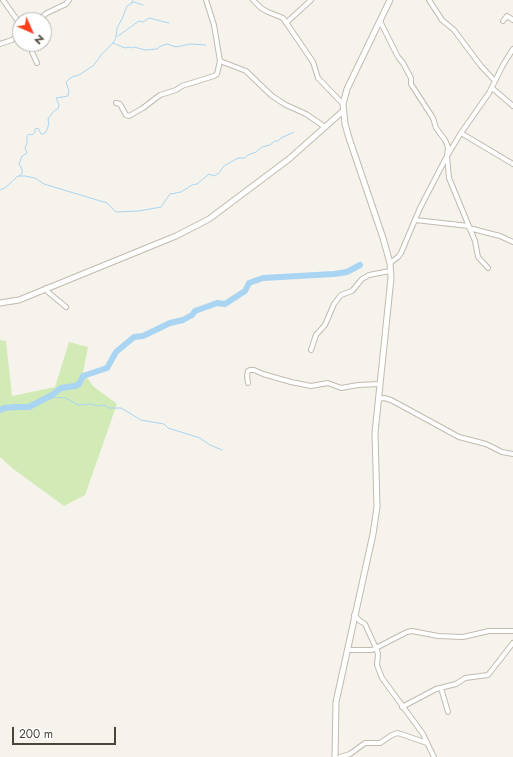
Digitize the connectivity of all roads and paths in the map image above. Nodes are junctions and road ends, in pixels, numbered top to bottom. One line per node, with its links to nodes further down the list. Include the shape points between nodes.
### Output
1 (3, 0): 9 (street)
2 (69, 0): 8 (street)
3 (206, 0): 18 (street, via 214,25)
4 (253, 0): 13 (street, via 261,8 283,18)
5 (311, 0): 13 (street)
6 (390, 0): 11 (street)
7 (429, 0): 20 (street, via 442,20 454,30)
8 (49, 12)
9 (12, 13)
10 (513, 20): 12 (street, via 507,16)
11 (380, 21): 23 (street, via 347,89); 28 (street, via 411,78 411,84 445,140 448,147)
12 (503, 21)
13 (286, 23): 23 (street, via 313,62 318,78)
14 (12, 40): 15 (street)
15 (0, 44)
16 (513, 49): 20 (street)
17 (32, 52): 19 (street)
18 (220, 61): 22 (street, via 216,75 160,95 129,116 120,104); 26 (street, via 246,71 262,89)
19 (37, 63)
20 (495, 81): 21 (street)
21 (492, 88): 24 (street); 27 (street)
22 (116, 103)
23 (343, 104): 25 (street)
24 (513, 106)
25 (343, 111): 26 (street); 33 (street)
26 (324, 127): 36 (street, via 283,163 209,219 176,236)
27 (461, 133): 28 (street); 29 (street)
28 (447, 156): 30 (street); 31 (street, via 449,178)
29 (513, 164)
30 (415, 220): 31 (street); 33 (street, via 401,253)
31 (469, 227): 32 (street); 34 (street, via 478,257)
32 (513, 242)
33 (390, 262): 35 (street)
34 (488, 268)
35 (390, 271): 39 (street, via 369,275 352,291 341,295 325,325 316,335); 41 (street)
36 (46, 288): 37 (street, via 19,300); 38 (street)
37 (0, 303)
38 (66, 307)
39 (311, 350)
40 (248, 383): 41 (street, via 248,371 254,370 311,386 328,383 342,388)
41 (380, 384): 42 (street)
42 (378, 399): 43 (street, via 391,400 459,436); 44 (street, via 375,433 377,507)
43 (513, 454)
44 (354, 615): 47 (street, via 365,624); 48 (street)
45 (513, 631): 47 (street, via 489,631 464,637 412,631)
46 (513, 643): 49 (street, via 488,675 465,678)
47 (376, 648): 48 (street); 50 (street, via 378,669)
48 (347, 650): 53 (street, via 336,702)
49 (441, 688): 50 (street); 51 (street)
50 (402, 707): 52 (street)
51 (448, 712)
52 (427, 743): 54 (street, via 398,733 380,743 365,743 350,754); 55 (street)
53 (335, 757)
54 (340, 757)
55 (434, 757)

